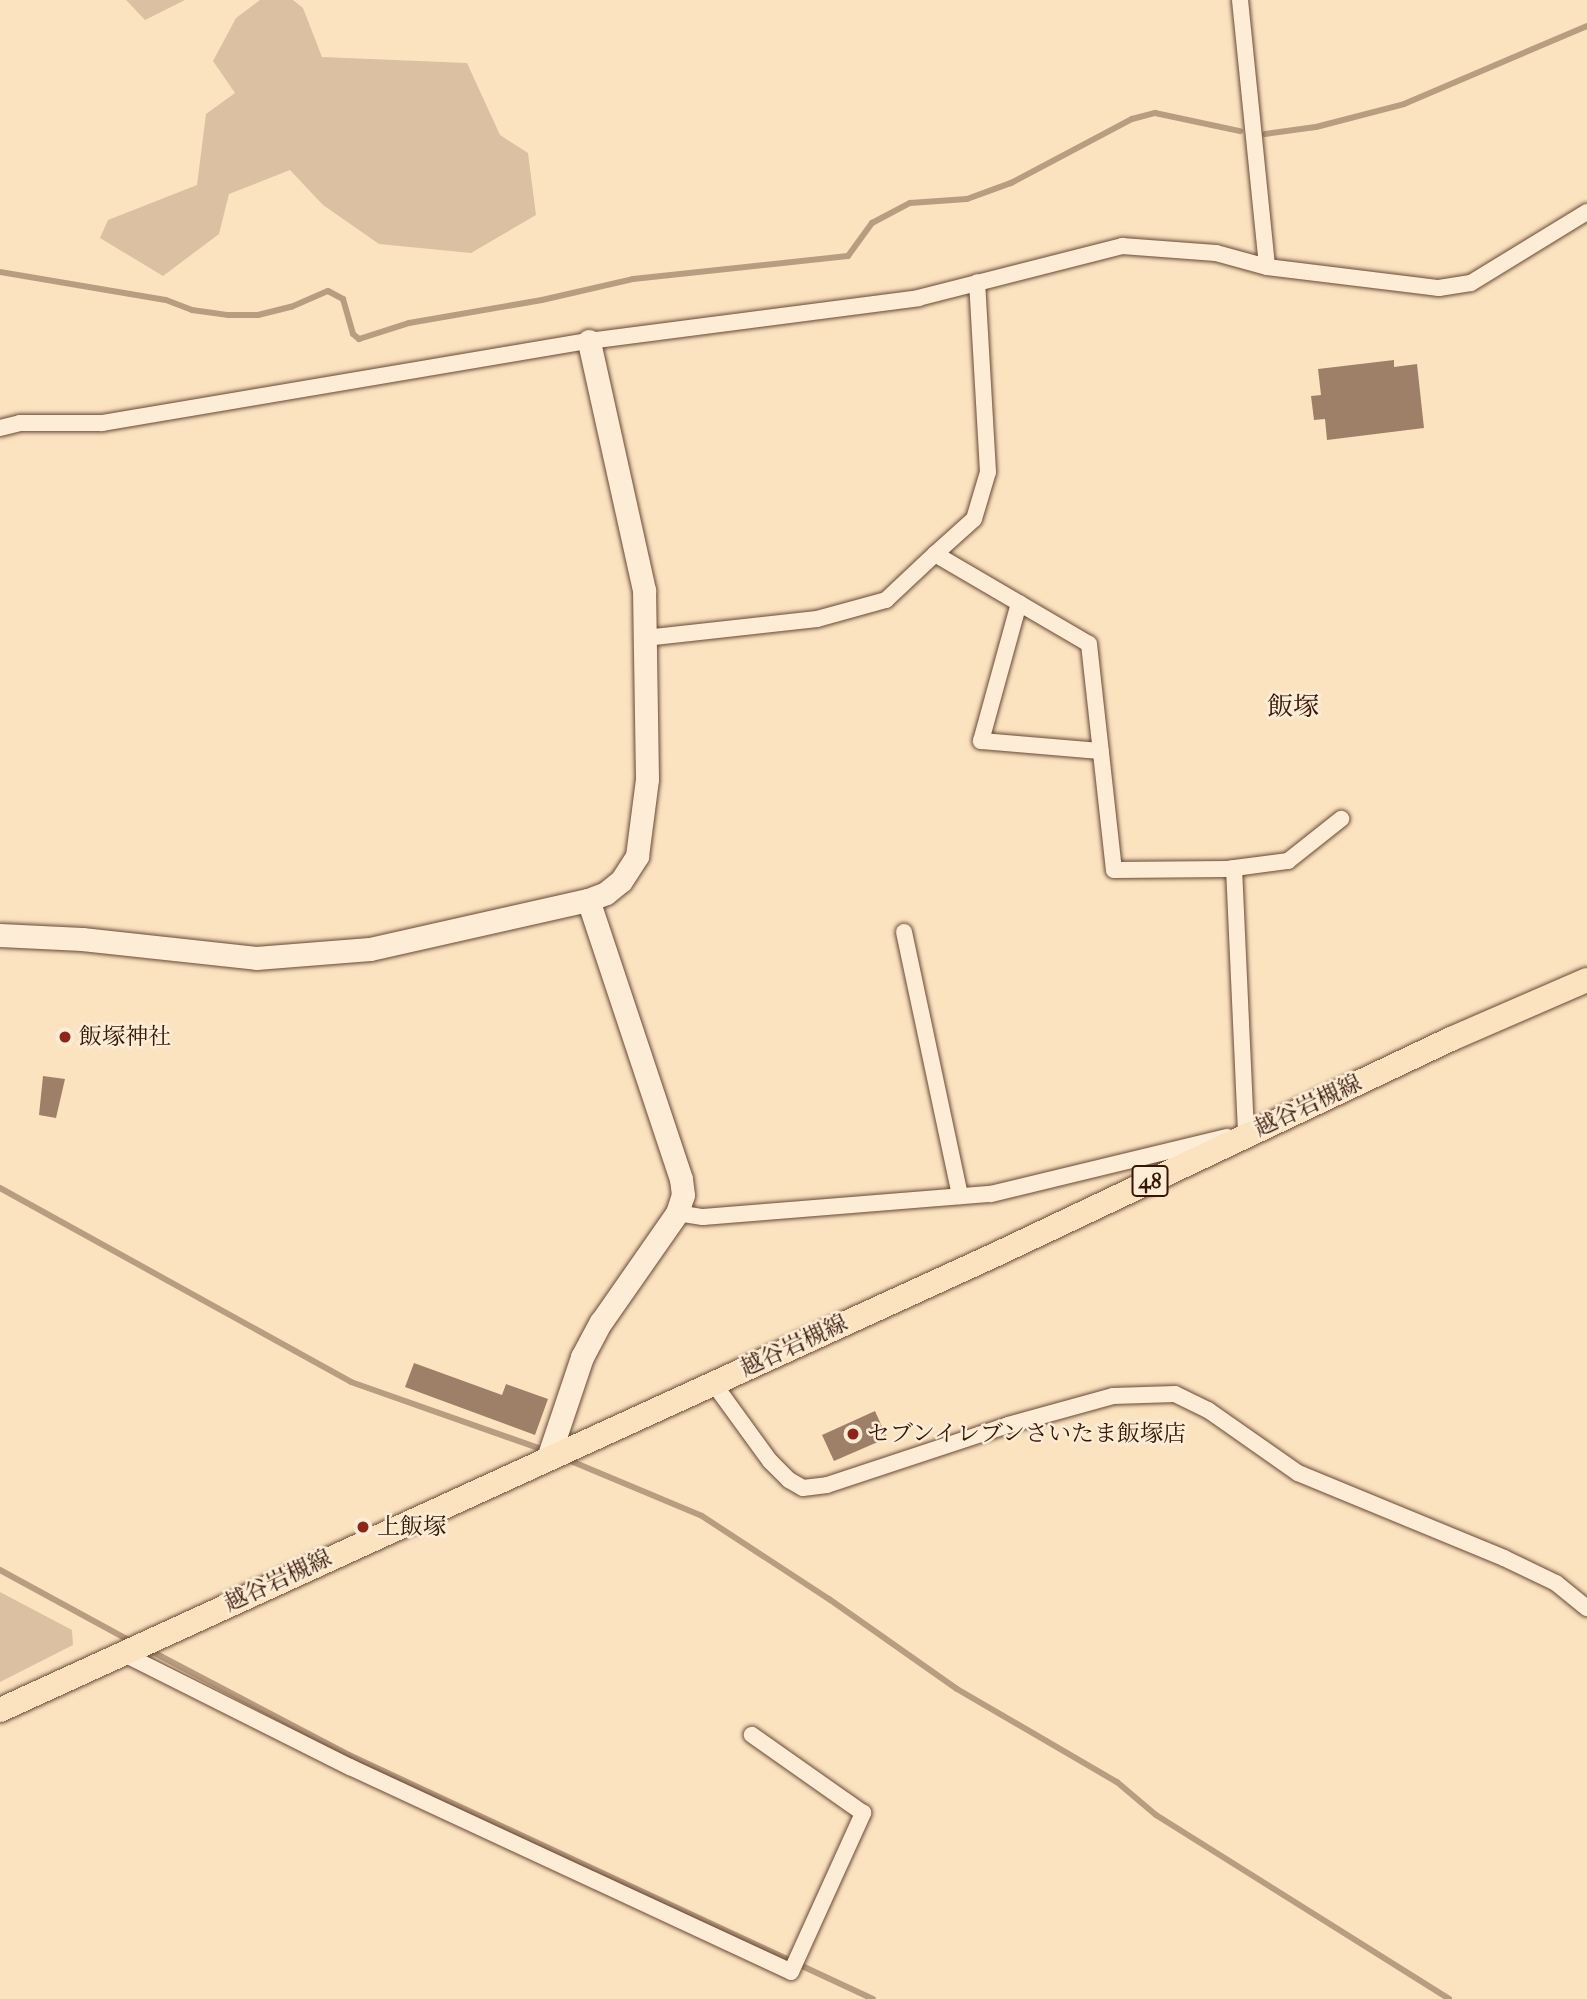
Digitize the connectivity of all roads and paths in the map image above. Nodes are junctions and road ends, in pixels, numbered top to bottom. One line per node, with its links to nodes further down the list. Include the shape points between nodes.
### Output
1 (1240, 0): 3 (street)
2 (1587, 212): 3 (street, via 1471,283 1439,288)
3 (1267, 267): 4 (street, via 1216,253 1122,246)
4 (977, 282): 5 (street, via 918,298); 7 (street, via 988,472 974,519)
5 (590, 341): 6 (street, via 102,423 20,423); 9 (street, via 644,590)
6 (0, 428)
7 (935, 554): 8 (street); 9 (street, via 886,600 817,619)
8 (1019, 603): 10 (street, via 1089,644); 10 (street, via 981,741)
9 (645, 638): 13 (street, via 647,779 636,856 621,881)
10 (1101, 751): 12 (street, via 1114,870)
11 (1341, 819): 12 (street, via 1288,861)
12 (1234, 868): 17 (street)
13 (588, 900): 15 (street, via 370,949 256,958); 19 (street, via 681,1179 683,1195)
14 (904, 932): 18 (street)
15 (0, 935)
16 (1587, 979): 17 (main road, 越谷岩槻線 / 48)
17 (1252, 1130): 18 (street, via 991,1194); 20 (main road, 越谷岩槻線 / 48)
18 (960, 1196): 19 (street, via 703,1217)
19 (677, 1213): 21 (street, via 601,1322 583,1357)
20 (714, 1384): 21 (main road, 越谷岩槻線 / 48); 22 (street, via 770,1461 803,1488 827,1486 1008,1425 1113,1396 1175,1394 1208,1410 1298,1473 1514,1563 1556,1584)
21 (548, 1458): 23 (main road, 越谷岩槻線 / 48)
22 (1587, 1608)
23 (122, 1653): 24 (main road, 越谷岩槻線 / 48); 25 (street, via 350,1767 791,1972 863,1813)
24 (0, 1710)
25 (752, 1735)

